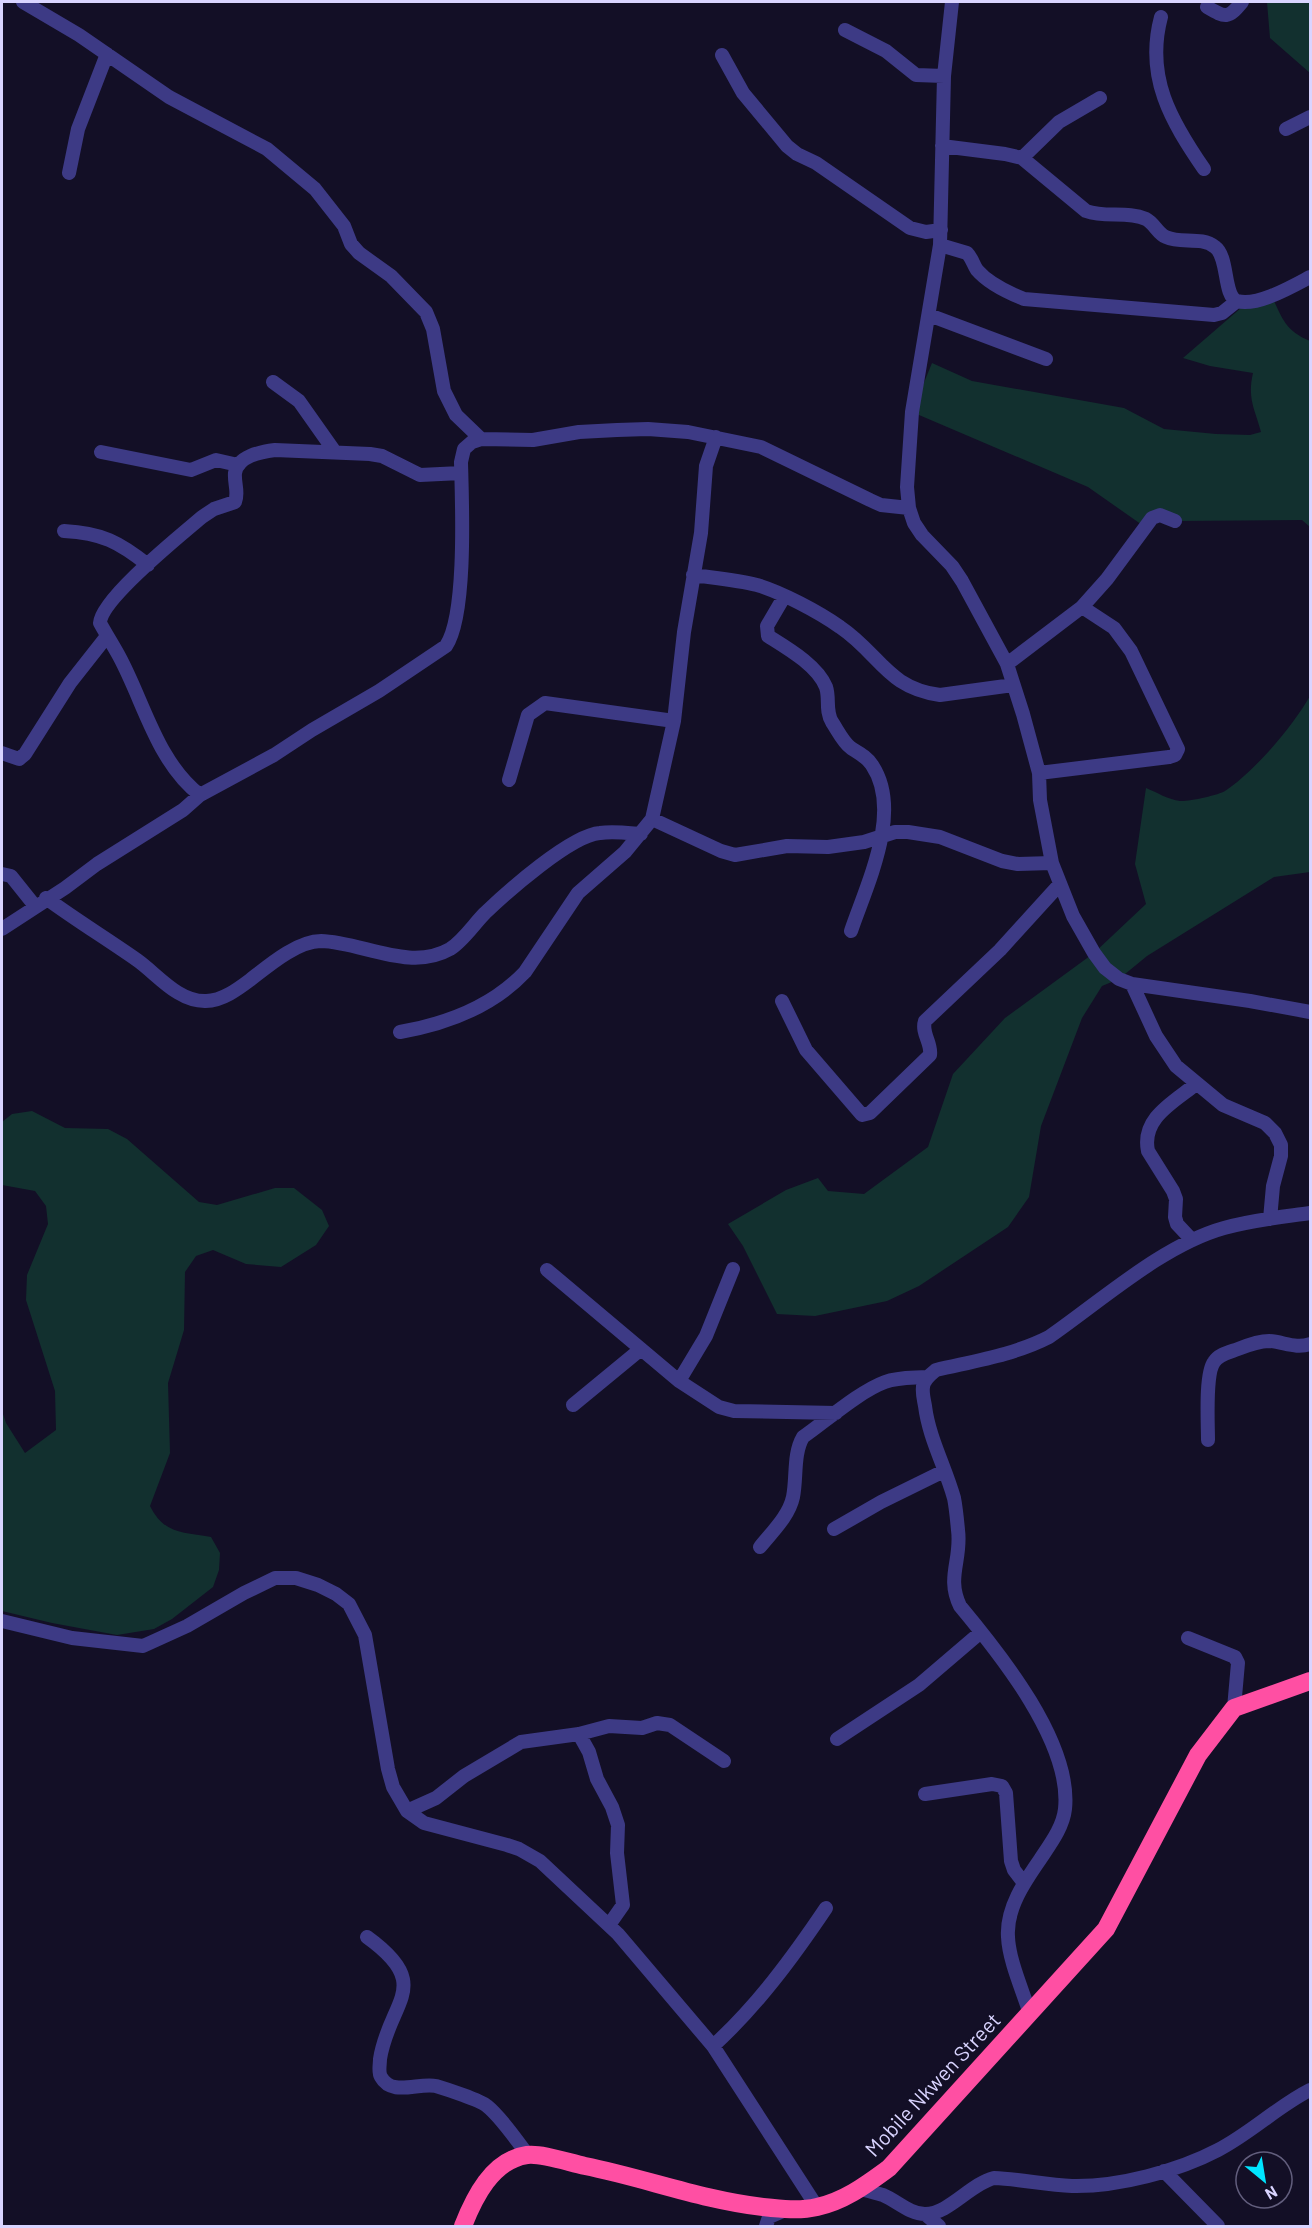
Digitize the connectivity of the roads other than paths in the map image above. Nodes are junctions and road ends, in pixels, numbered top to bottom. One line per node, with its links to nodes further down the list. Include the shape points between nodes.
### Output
1 (23, 2): 7 (street)
2 (952, 2): 9 (street)
3 (1242, 2): 4 (street, via 1227,16)
4 (1207, 7)
5 (1161, 17): 15 (street, via 1156,46 1166,104)
6 (845, 30): 9 (street, via 886,51 916,75)
7 (107, 54): 16 (street, via 78,129); 25 (street, via 169,97 267,148 315,189 344,226 359,254 391,276 426,312 433,329 444,391 456,415)
8 (722, 55): 17 (street, via 743,93 797,154 910,228)
9 (944, 76): 13 (street)
10 (1100, 98): 14 (street, via 1059,122)
11 (1311, 117): 12 (street)
12 (1286, 129)
13 (942, 146): 14 (street); 17 (street)
14 (1022, 158): 20 (street, via 1086,211 1148,219 1165,237 1214,246 1223,258 1229,292)
15 (1204, 169)
16 (69, 173)
17 (941, 230): 18 (street)
18 (940, 244): 20 (street, via 967,253 977,270 1024,299 1214,315); 21 (street)
19 (1311, 278): 20 (street, via 1272,296)
20 (1237, 301)
21 (929, 315): 22 (street); 30 (street, via 912,412)
22 (1046, 359)
23 (273, 382): 27 (street, via 299,401)
24 (716, 437): 25 (street, via 648,429 579,432 533,440); 30 (street, via 761,447 881,505); 34 (street, via 706,466)
25 (481, 439): 29 (street, via 464,449)
26 (101, 452): 28 (street, via 191,470 216,460)
27 (335, 452): 28 (street, via 260,452); 29 (street, via 382,456 420,475)
28 (238, 465): 33 (street, via 235,502 202,517)
29 (461, 473): 44 (street, via 462,553 457,618 447,646 274,755)
30 (909, 508): 38 (street, via 922,535 962,581)
31 (1175, 521): 36 (street, via 1160,515 1152,518)
32 (64, 531): 33 (street, via 90,532 126,547)
33 (148, 565): 37 (street, via 100,617)
34 (693, 575): 35 (street, via 759,586); 40 (street)
35 (784, 597): 39 (street, via 842,628 905,686 940,695); 47 (street, via 767,626 768,636 803,659 815,673 825,686 827,707 836,728 849,747 873,766 885,804)
36 (1082, 607): 38 (street); 42 (street, via 1114,628 1131,651 1178,749 1168,757)
37 (106, 636): 41 (street, via 70,683 26,754 19,759); 44 (street, via 176,770)
38 (1007, 664): 39 (street)
39 (1013, 685): 42 (street)
40 (674, 721): 43 (street, via 545,703 528,715); 45 (street)
41 (2, 753)
42 (1039, 773): 48 (street)
43 (510, 780)
44 (200, 795): 51 (street)
45 (652, 819): 46 (street); 47 (street, via 735,855 787,846 864,842)
46 (641, 834): 51 (street, via 588,835 502,897 452,948 436,955 419,958 317,941 279,957 238,989 206,1001 191,999 170,987 138,961); 57 (street, via 578,893 515,983 477,1008 424,1028)
47 (883, 836): 48 (street, via 895,832 922,833 1002,861); 53 (street)
48 (1052, 863): 50 (street)
49 (2, 874): 51 (street, via 11,876)
50 (1060, 884): 54 (street, via 1094,953 1105,968); 55 (street, via 1000,950 925,1021 930,1055 870,1113 862,1114 806,1050)
51 (41, 902): 52 (street)
52 (2, 929)
53 (851, 931)
54 (1132, 984): 56 (street); 58 (street, via 1164,1052)
55 (782, 1001)
56 (1311, 1012)
57 (400, 1032)
58 (1196, 1084): 60 (street, via 1223,1105 1275,1132 1281,1156); 61 (street, via 1156,1117 1149,1126 1146,1142 1173,1191 1177,1224)
59 (1311, 1214): 60 (street)
60 (1270, 1219): 61 (street, via 1223,1228)
61 (1192, 1240): 66 (street, via 1032,1346 936,1370)
62 (733, 1269): 67 (street, via 706,1336)
63 (547, 1270): 65 (street)
64 (1311, 1344): 70 (street, via 1294,1346 1267,1341 1220,1355 1211,1370)
65 (641, 1349): 67 (street); 68 (street)
66 (927, 1377): 69 (street, via 884,1382); 71 (street, via 922,1388 927,1423)
67 (679, 1381): 69 (street, via 719,1407 734,1411)
68 (573, 1405)
69 (836, 1413): 73 (street, via 798,1445 789,1510)
70 (1208, 1440)
71 (944, 1471): 72 (street); 75 (street, via 954,1498 959,1535 952,1582 954,1594)
72 (834, 1529)
73 (760, 1547)
74 (2, 1621): 83 (street, via 72,1638 143,1646 275,1578 296,1578 318,1585 349,1604 366,1635 388,1769)
75 (981, 1632): 80 (street, via 919,1685); 84 (street, via 1020,1685 1042,1724 1062,1773 1065,1810 1060,1827)
76 (1188, 1638): 78 (street, via 1235,1656 1238,1663)
77 (1311, 1681): 78 (highway)
78 (1234, 1708): 88 (highway, Mobile Nkwen Street, via 1198,1755 1107,1929)
79 (579, 1734): 81 (street, via 609,1726 670,1725); 83 (street, via 521,1742 436,1798); 86 (street, via 618,1825 623,1905)
80 (837, 1739)
81 (724, 1761)
82 (925, 1794): 84 (street, via 992,1784 1002,1786 1006,1793 1011,1861)
83 (407, 1811): 86 (street, via 424,1823 519,1849 540,1861)
84 (1023, 1883): 88 (street, via 1008,1935)
85 (826, 1908): 89 (street, via 770,1985)
86 (609, 1925): 89 (street)
87 (367, 1937): 91 (street, via 394,1960 405,1988 382,2051 381,2079 398,2088 435,2086 486,2105)
88 (1029, 2012): 93 (highway, Mobile Nkwen Street, via 889,2168)
89 (713, 2046): 94 (street)
90 (1309, 2094): 92 (street, via 1216,2151)
91 (528, 2155): 95 (highway, Mobile Nkwen Street, via 610,2171 733,2204); 97 (highway, via 513,2159 482,2186)
92 (1164, 2171): 96 (street, via 1140,2179 1071,2186 994,2178 982,2181 947,2206); 100 (street)
93 (861, 2189): 94 (highway, Mobile Nkwen Street); 96 (street)
94 (817, 2207): 95 (highway, Mobile Nkwen Street)
95 (785, 2210): 98 (street, via 770,2217)
96 (925, 2214): 99 (street)
97 (463, 2226)
98 (766, 2226)
99 (939, 2226)
100 (1218, 2226)

